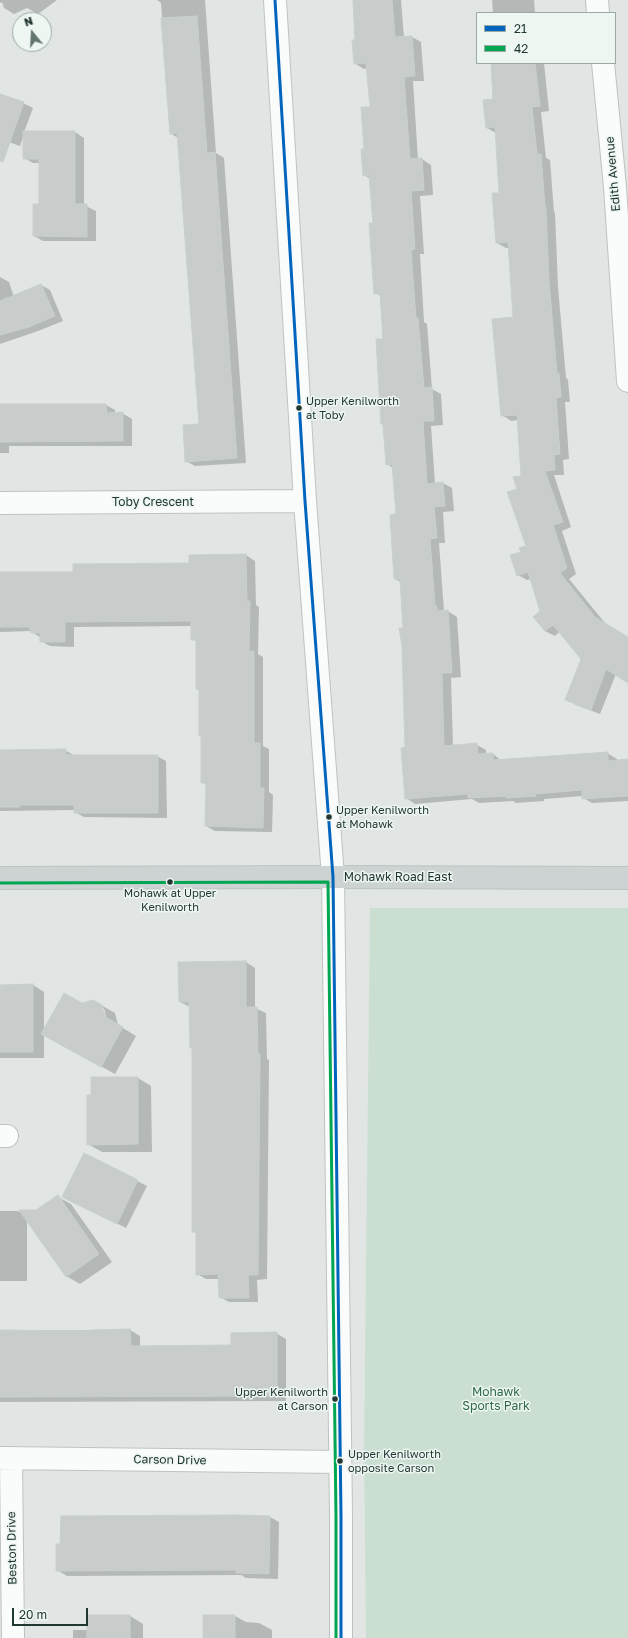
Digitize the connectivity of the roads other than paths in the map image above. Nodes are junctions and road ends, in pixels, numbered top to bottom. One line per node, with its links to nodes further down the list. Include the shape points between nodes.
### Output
1 (275, 0): 7 (street)
2 (597, 0): 3 (street)
3 (598, 12)
4 (603, 64): 5 (street, Edith Avenue)
5 (622, 186): 6 (street, Edith Avenue)
6 (628, 381)
7 (305, 501): 8 (street, Toby Crescent); 9 (street)
8 (0, 503)
9 (333, 877): 10 (main road, Mohawk Road East); 11 (main road, Mohawk Road East); 13 (street)
10 (0, 878)
11 (628, 878)
12 (5, 1458): 13 (street, Carson Drive); 14 (street, Beston Drive)
13 (340, 1462): 15 (street)
14 (13, 1638)
15 (341, 1638)

